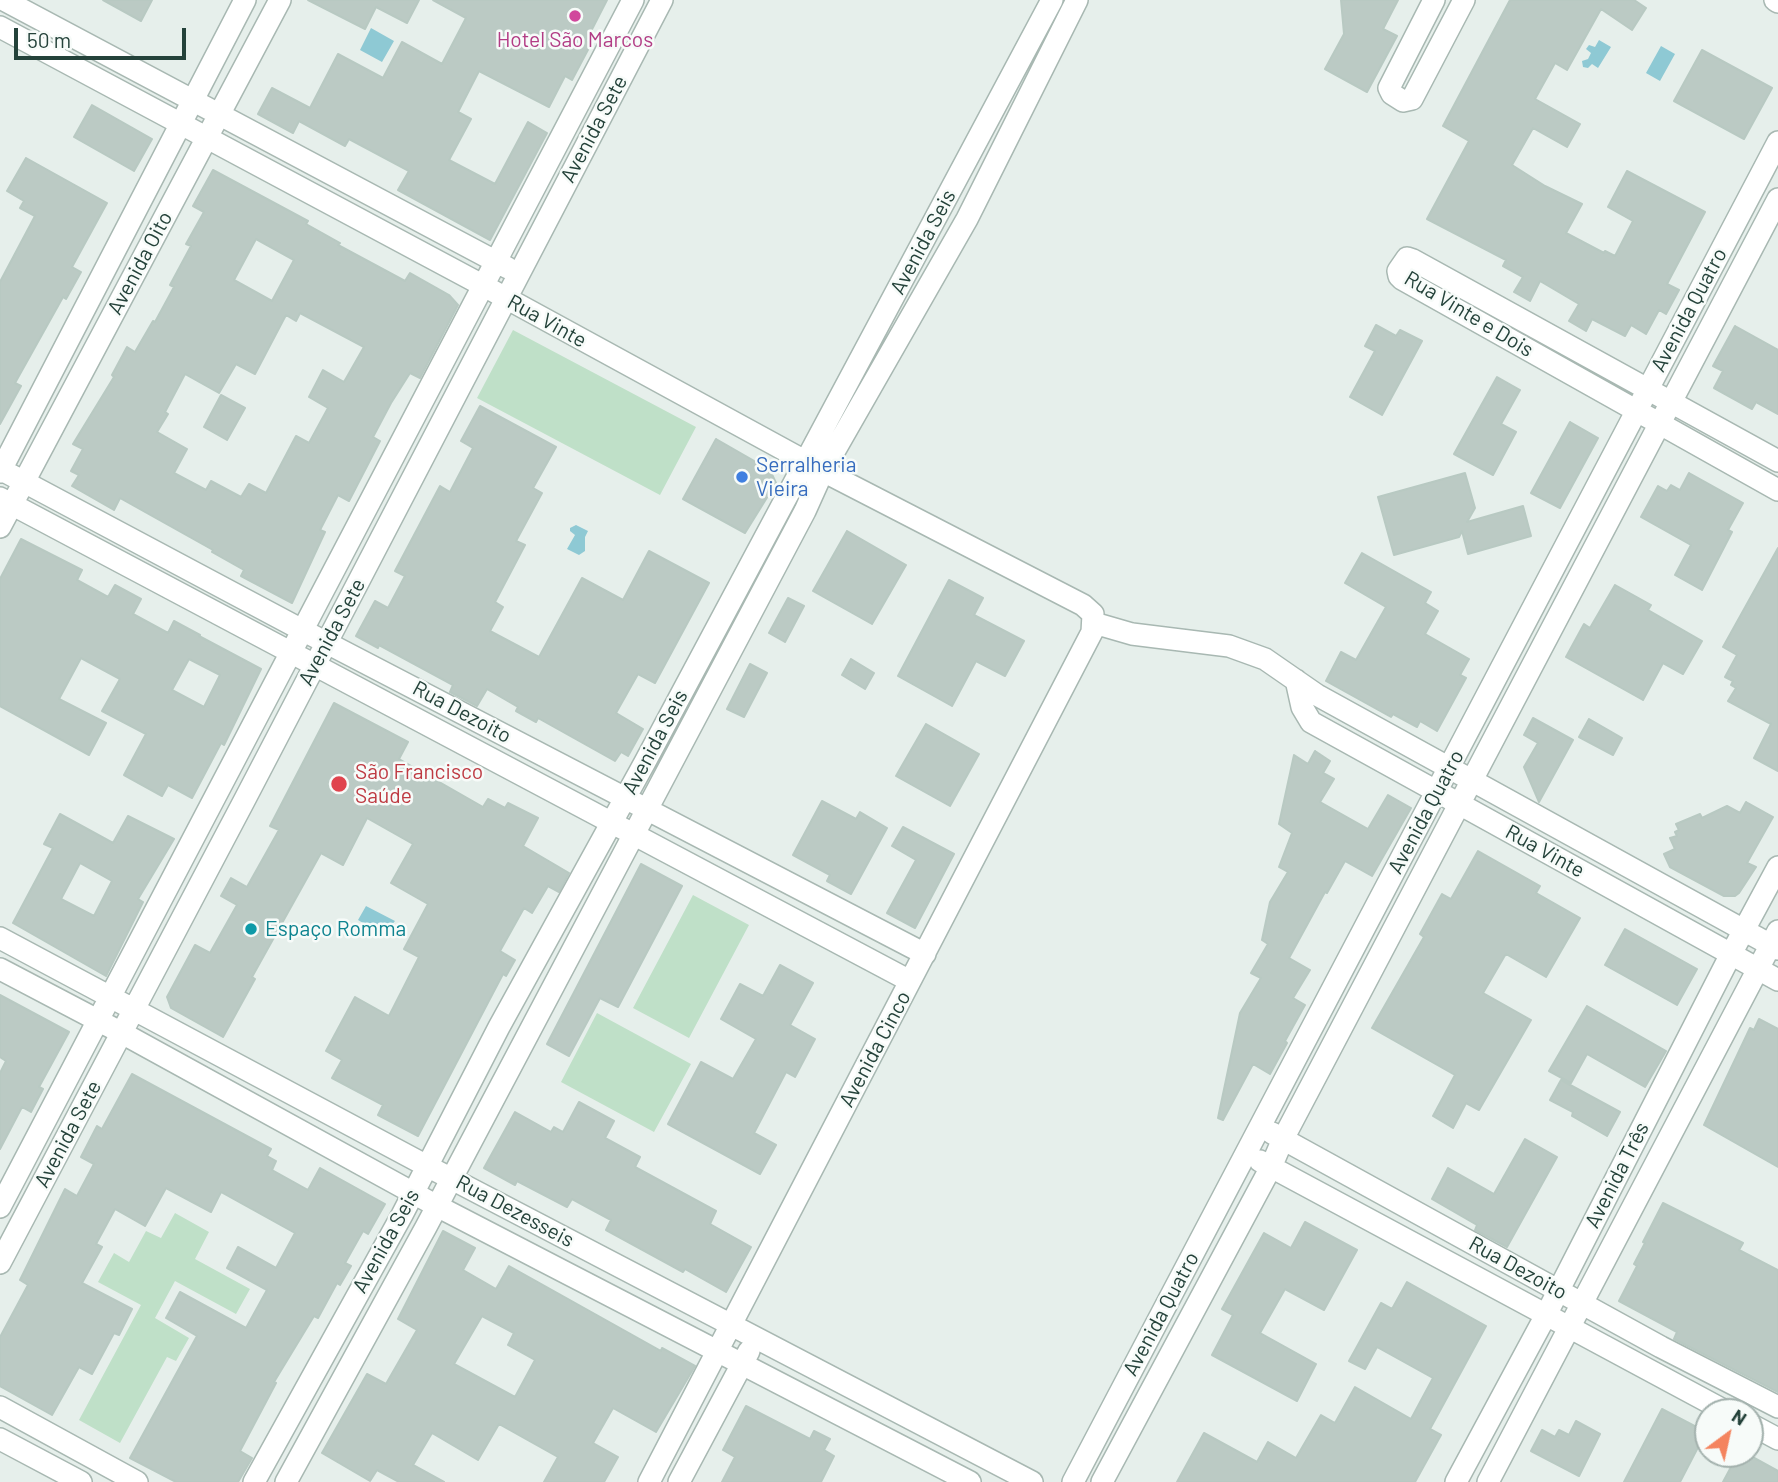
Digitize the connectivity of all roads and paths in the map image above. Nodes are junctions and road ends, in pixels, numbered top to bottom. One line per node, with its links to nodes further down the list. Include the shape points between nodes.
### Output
1 (4, 0): 11 (street, Rua Vinte)
2 (245, 0): 11 (street, Avenida Oito)
3 (281, 0): 12 (street, Avenida Oito)
4 (633, 0): 17 (street, Avenida Sete)
5 (662, 0): 18 (street, Avenida Sete)
6 (1052, 0): 25 (street, Avenida Seis)
7 (1077, 0): 28 (street, Avenida Seis, via 967,219)
8 (1434, 0): 9 (street, via 1389,88 1403,101 1412,99)
9 (1464, 0)
10 (0, 27): 13 (street, Rua Vinte)
11 (193, 100): 12 (street, Rua Vinte); 13 (street, Avenida Oito)
12 (219, 114): 14 (street, Avenida Oito); 17 (street, Rua Vinte)
13 (180, 124): 14 (street, Rua Vinte); 27 (street, Avenida Oito)
14 (206, 138): 19 (street, Rua Vinte); 29 (street, Avenida Oito)
15 (1778, 142): 21 (street, Avenida Quatro)
16 (1778, 199): 22 (street, Avenida Quatro)
17 (496, 261): 18 (street, Rua Vinte); 19 (street, Avenida Sete)
18 (519, 274): 20 (street, Avenida Sete)
19 (484, 286): 20 (street, Rua Vinte); 34 (street, Avenida Sete)
20 (506, 299): 25 (street, Rua Vinte); 35 (street, Avenida Sete)
21 (1648, 389): 22 (street, Rua Vinte e Dois); 23 (street, Avenida Quatro); 23 (street, Rua Vinte e Dois, via 1413,260 1407,258 1398,271 1402,279)
22 (1672, 403): 24 (street, Avenida Quatro); 26 (street, Rua Vinte e Dois)
23 (1636, 410): 24 (street, Rua Vinte e Dois); 39 (street, Avenida Quatro)
24 (1661, 424): 30 (street, Rua Vinte e Dois); 40 (street, Avenida Quatro)
25 (804, 461): 28 (street, Rua Vinte); 42 (street, Avenida Seis)
26 (1778, 461)
27 (0, 470): 29 (street, Rua Dezoito)
28 (823, 471): 33 (street, Rua Vinte, via 1083,605); 44 (street, Avenida Seis)
29 (24, 482): 31 (street, Avenida Oito); 34 (street, Rua Dezoito)
30 (1778, 489)
31 (6, 501): 32 (street, Avenida Oito); 36 (street, Rua Dezoito)
32 (0, 527)
33 (1094, 619): 38 (street, Rua Vinte, via 1132,634 1229,646 1265,659); 51 (street, Avenida Cinco, via 1092,632)
34 (304, 631): 35 (street, Rua Dezoito); 36 (street, Avenida Sete)
35 (328, 642): 37 (street, Avenida Sete); 42 (street, Rua Dezoito)
36 (292, 654): 37 (street, Rua Dezoito); 57 (street, Avenida Sete)
37 (315, 666): 45 (street, Rua Dezoito); 58 (street, Avenida Sete)
38 (1296, 680): 39 (street, Rua Vinte); 41 (street, Rua Vinte, via 1311,722)
39 (1450, 768): 40 (street, Rua Vinte); 41 (street, Avenida Quatro)
40 (1474, 781): 43 (street, Avenida Quatro); 48 (street, Rua Vinte)
41 (1437, 792): 43 (street, Rua Vinte); 61 (street, Avenida Quatro)
42 (625, 798): 44 (street, Rua Dezoito); 45 (street, Avenida Seis)
43 (1460, 804): 52 (street, Rua Vinte); 62 (street, Avenida Quatro)
44 (647, 809): 46 (street, Avenida Seis); 51 (street, Rua Dezoito)
45 (611, 821): 46 (street, Rua Dezoito); 64 (street, Avenida Seis)
46 (634, 834): 56 (street, Rua Dezoito); 66 (street, Avenida Seis)
47 (1778, 867): 48 (street, Avenida Três)
48 (1744, 930): 50 (street, Rua Vinte); 52 (street, Avenida Três)
49 (0, 938): 57 (street, Rua Dezesseis)
50 (1775, 941): 53 (street, Avenida Três)
51 (925, 954): 56 (street, Avenida Cinco)
52 (1731, 954): 53 (street, Rua Vinte); 71 (street, Avenida Três)
53 (1757, 968): 55 (street, Rua Vinte); 72 (street, Avenida Três)
54 (0, 969): 59 (street, Rua Dezesseis)
55 (1778, 980)
56 (910, 981): 74 (street, Avenida Cinco)
57 (111, 997): 58 (street, Rua Dezesseis); 59 (street, Avenida Sete)
58 (134, 1010): 60 (street, Avenida Sete); 64 (street, Rua Dezesseis)
59 (99, 1021): 60 (street, Rua Dezesseis); 69 (street, Avenida Sete)
60 (122, 1033): 67 (street, Rua Dezesseis); 70 (street, Avenida Sete)
61 (1259, 1126): 62 (street, Rua Dezoito); 63 (street, Avenida Quatro)
62 (1283, 1139): 65 (street, Avenida Quatro); 71 (street, Rua Dezoito)
63 (1245, 1153): 65 (street, Rua Dezoito); 91 (street, Avenida Quatro)
64 (427, 1166): 66 (street, Rua Dezesseis); 67 (street, Avenida Seis)
65 (1271, 1167): 73 (street, Rua Dezoito); 92 (street, Avenida Quatro)
66 (452, 1178): 68 (street, Avenida Seis); 74 (street, Rua Dezesseis)
67 (413, 1192): 68 (street, Rua Dezesseis); 85 (street, Avenida Seis)
68 (437, 1206): 77 (street, Rua Dezesseis); 86 (street, Avenida Seis)
69 (0, 1207)
70 (0, 1263)
71 (1558, 1290): 72 (street, Rua Dezoito); 73 (street, Avenida Três)
72 (1581, 1303): 75 (street, Avenida Três); 81 (street, Rua Dezoito)
73 (1546, 1315): 75 (street, Rua Dezoito); 93 (street, Avenida Três)
74 (730, 1324): 76 (street, Rua Dezesseis); 77 (street, Avenida Cinco)
75 (1569, 1327): 79 (street, Rua Dezoito); 94 (street, Avenida Três)
76 (756, 1337): 78 (street); 90 (street, Rua Dezesseis)
77 (717, 1350): 78 (street, Rua Dezesseis); 87 (street, Avenida Cinco)
78 (742, 1363): 88 (street); 89 (street, Rua Dezesseis)
79 (1701, 1398)
80 (0, 1407): 84 (street)
81 (1778, 1407)
82 (0, 1438): 83 (street)
83 (81, 1482)
84 (137, 1482)
85 (254, 1482)
86 (286, 1482)
87 (649, 1482)
88 (679, 1482)
89 (971, 1482)
90 (1032, 1482)
91 (1073, 1482)
92 (1102, 1482)
93 (1456, 1482)
94 (1488, 1482)

